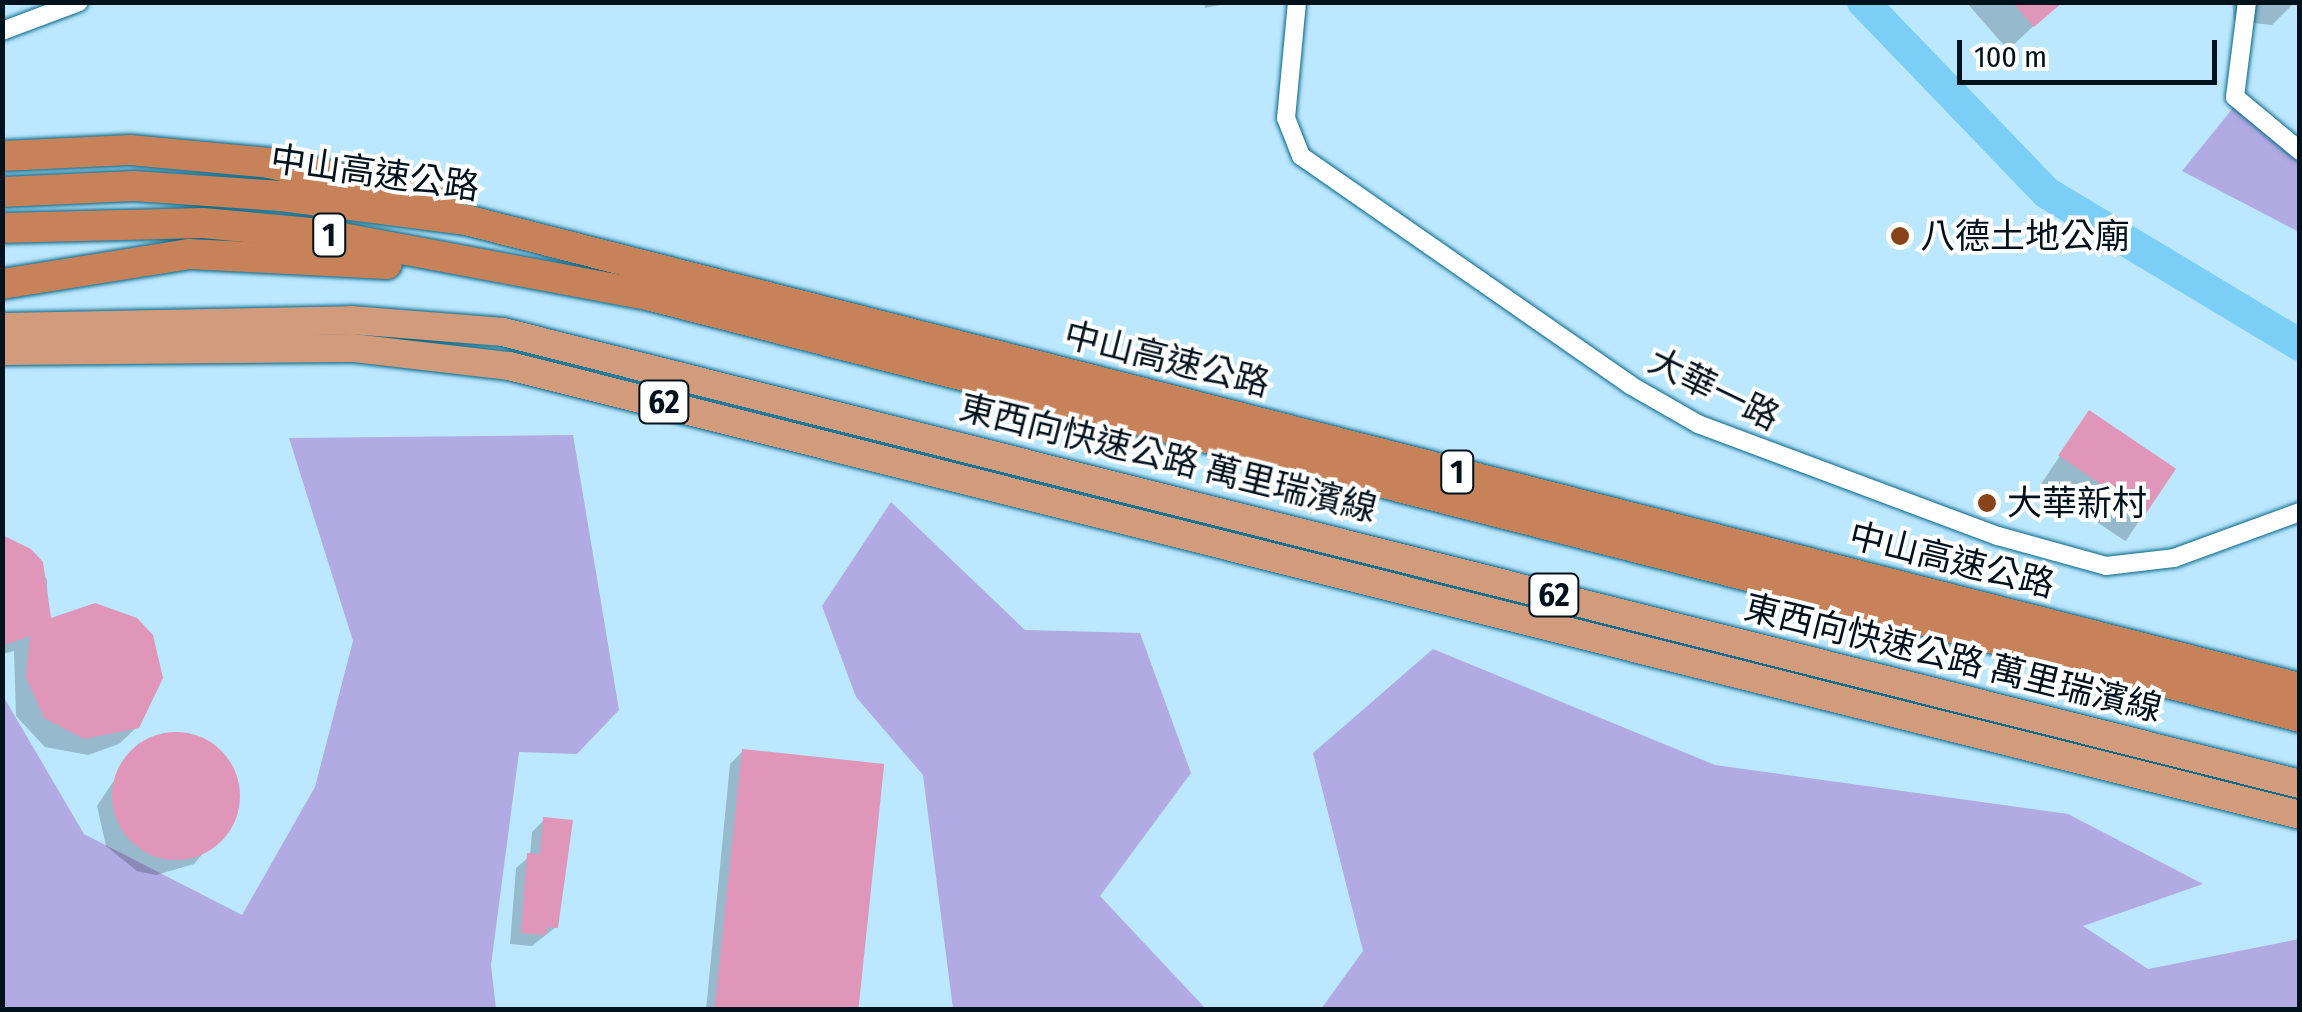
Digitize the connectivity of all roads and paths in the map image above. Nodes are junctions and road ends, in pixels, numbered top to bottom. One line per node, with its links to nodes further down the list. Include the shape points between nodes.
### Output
1 (79, 2): 4 (street)
2 (1297, 2): 15 (street, 大華一路, via 1286,118 1301,156 1614,374 1698,424 1998,536 2106,566 2174,558)
3 (2247, 2): 5 (street, via 2235,97)
4 (2, 31)
5 (2300, 151)
6 (2, 156): 9 (highway, via 130,150 269,163 566,230)
7 (2, 192): 9 (highway, 中山高速公路 / 1, via 134,186 281,196 466,220)
8 (2, 228): 11 (highway, 中山高速公路 / 1, via 203,222 322,234)
9 (615, 256): 16 (highway, 中山高速公路 / 1)
10 (2, 284): 11 (highway, via 188,254 253,253)
11 (651, 296): 17 (highway, 中山高速公路 / 1)
12 (2, 327): 13 (highway, 東西向快速公路 萬里瑞濱線 / 62)
13 (212, 338): 14 (highway, 東西向快速公路 萬里瑞濱線 / 62); 18 (highway, 東西向快速公路 萬里瑞濱線 / 62, via 351,320 504,332); 19 (highway, 東西向快速公路 萬里瑞濱線 / 62, via 509,366)
14 (2, 351)
15 (2300, 512)
16 (2300, 688)
17 (2300, 717)
18 (2300, 784)
19 (2300, 814)

